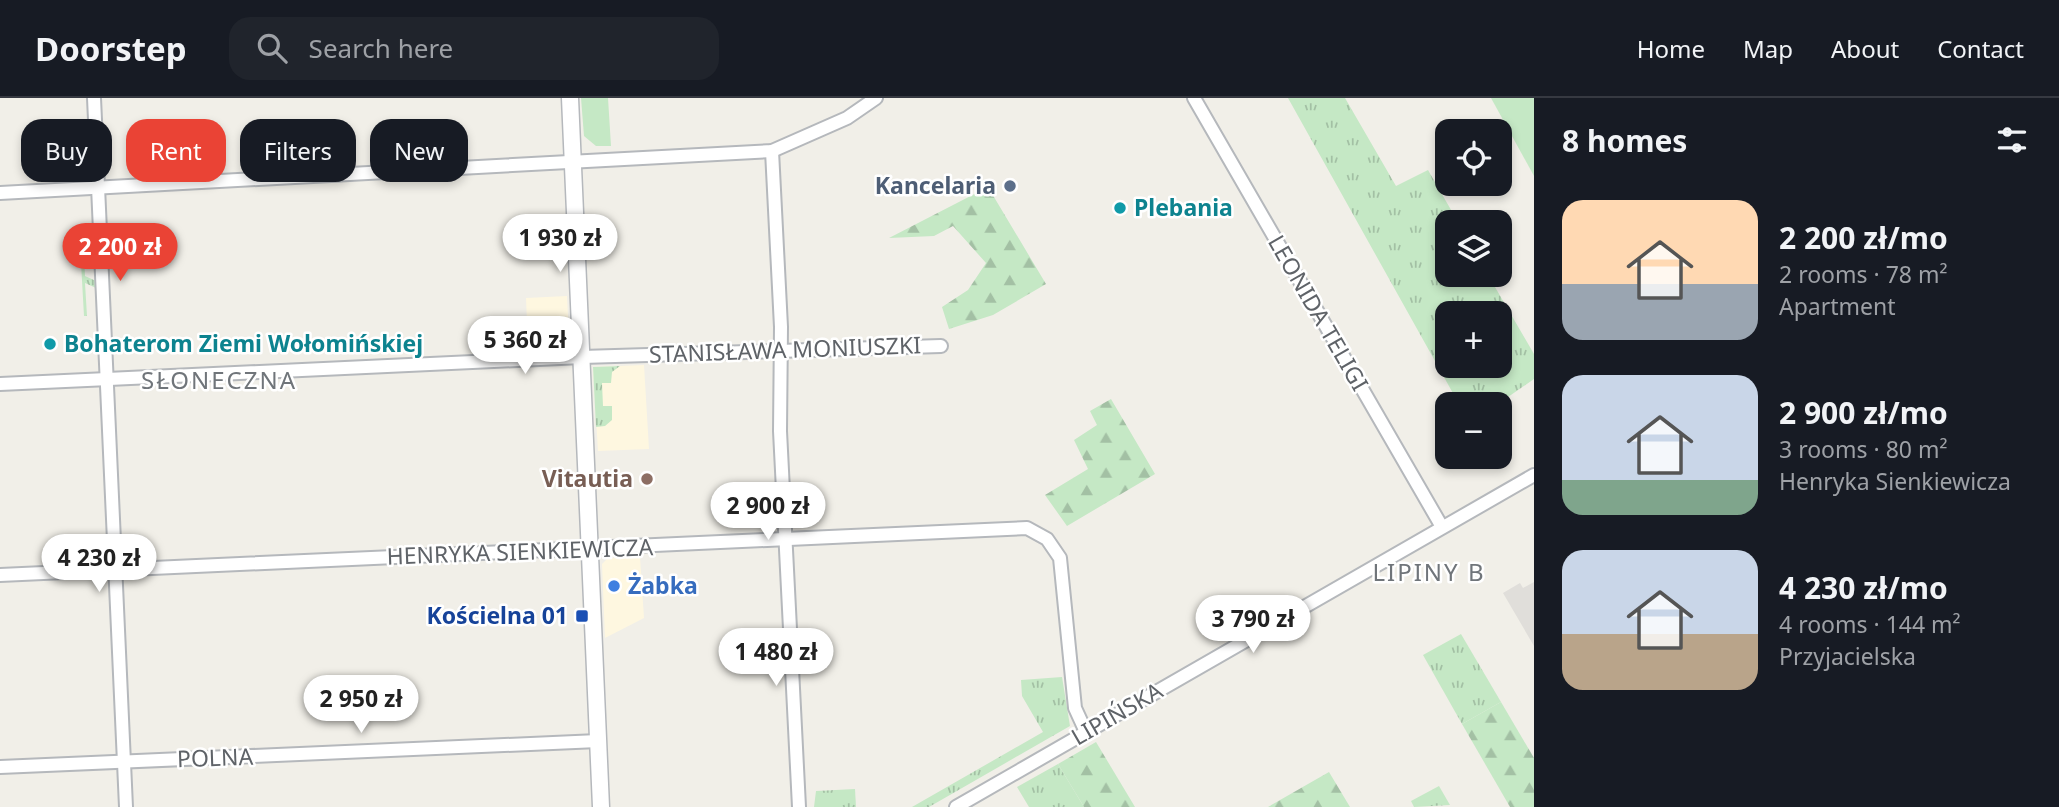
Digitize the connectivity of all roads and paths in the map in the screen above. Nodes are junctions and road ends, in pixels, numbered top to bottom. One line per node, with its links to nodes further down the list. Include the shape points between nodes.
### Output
1 (94, 98): 7 (street)
2 (570, 98): 6 (street)
3 (876, 98): 5 (street, via 847,118)
4 (1194, 98): 15 (street, LEONIDA TELIGI)
5 (772, 151): 6 (street); 10 (street)
6 (573, 164): 7 (street); 11 (street)
7 (98, 188): 8 (street); 12 (street)
8 (0, 192)
9 (941, 346): 10 (street, STANISŁAWA MONIUSZKI)
10 (782, 349): 11 (street, STANISŁAWA MONIUSZKI); 16 (street, via 779,431)
11 (582, 357): 12 (street, STANISŁAWA MONIUSZKI); 17 (street)
12 (108, 380): 13 (street, STANISŁAWA MONIUSZKI); 18 (street)
13 (0, 384)
14 (1534, 475): 15 (street, LIPIŃSKA)
15 (1442, 527): 20 (street, LIPIŃSKA)
16 (785, 540): 17 (street, HENRYKA SIENKIEWICZA); 20 (street, HENRYKA SIENKIEWICZA, via 1018,527 1039,533 1056,550 1063,569 1075,708); 26 (street)
17 (592, 549): 18 (street, HENRYKA SIENKIEWICZA); 21 (street)
18 (114, 569): 19 (street, HENRYKA SIENKIEWICZA); 22 (street)
19 (0, 575)
20 (1086, 732): 27 (street, LIPIŃSKA)
21 (598, 741): 22 (street, POLNA); 25 (street)
22 (124, 761): 23 (street, POLNA); 24 (street)
23 (0, 767)
24 (126, 807)
25 (601, 807)
26 (799, 807)
27 (956, 807)

